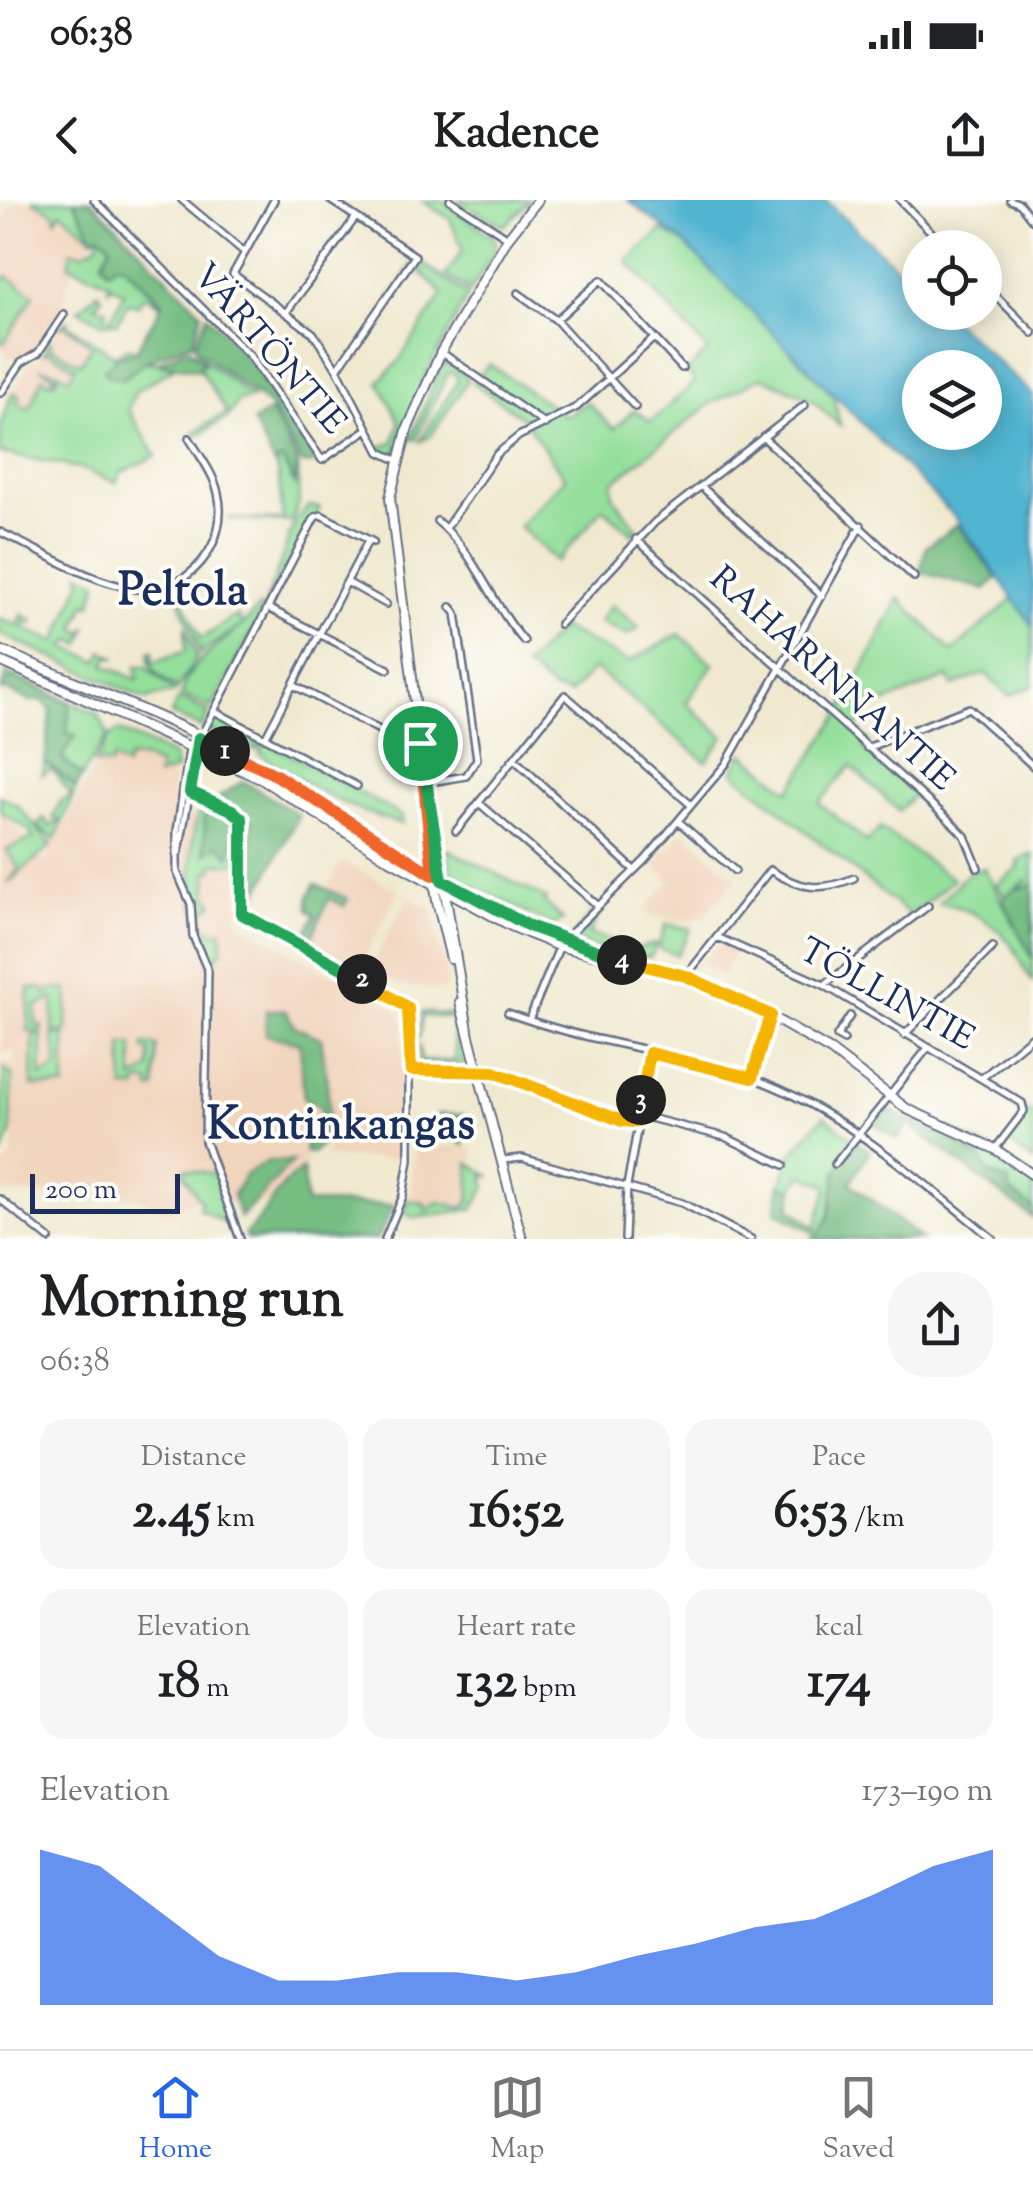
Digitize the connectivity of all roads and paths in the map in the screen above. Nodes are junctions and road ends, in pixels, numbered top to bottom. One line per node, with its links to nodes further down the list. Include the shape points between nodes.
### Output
1 (94, 200): 30 (street, VÄRTÖNTIE, via 250,356 322,460)
2 (182, 200): 14 (street)
3 (274, 200): 14 (street)
4 (330, 200): 10 (street)
5 (450, 200): 13 (street)
6 (538, 200): 13 (main road)
7 (900, 200): 12 (street)
8 (1010, 200): 9 (street)
9 (1023, 202): 11 (street)
10 (356, 218): 17 (street); 23 (street, via 415,256)
11 (1033, 221)
12 (930, 230)
13 (508, 238): 22 (main road)
14 (244, 251): 17 (street, via 233,274)
15 (518, 292): 19 (street)
16 (1002, 302): 20 (street)
17 (287, 312): 23 (street, via 313,333)
18 (64, 314): 26 (street)
19 (556, 320): 21 (street, via 601,280); 25 (street)
20 (1033, 333)
21 (654, 338): 24 (street); 25 (street)
22 (440, 352): 29 (street); 33 (main road)
23 (337, 368): 30 (street)
24 (682, 368)
25 (610, 378): 28 (street); 29 (street)
26 (0, 393)
27 (805, 405): 31 (street)
28 (636, 407)
29 (545, 424): 37 (street, via 498,454)
30 (366, 430): 33 (street, via 382,455)
31 (763, 437): 34 (street); 36 (street)
32 (188, 438): 38 (street, via 217,488 220,520 208,554 181,580 129,587)
33 (398, 460): 61 (main road, via 390,523)
34 (701, 486): 39 (street); 42 (street)
35 (436, 520): 37 (street)
36 (861, 525): 40 (street); 42 (street)
37 (446, 528): 48 (street)
38 (0, 532)
39 (636, 539): 46 (street); 50 (street, RAHARINNANTIE)
40 (914, 577)
41 (346, 582): 43 (street); 45 (street, via 371,541 320,515); 47 (street)
42 (822, 596): 50 (street)
43 (386, 604)
44 (450, 607): 61 (street, via 478,759 466,776)
45 (268, 608): 47 (street); 53 (street)
46 (560, 624)
47 (320, 635): 51 (street); 52 (street)
48 (524, 641)
49 (1, 655): 55 (main road); 57 (main road)
50 (780, 668): 58 (street, RAHARINNANTIE); 65 (street, via 726,764)
51 (388, 669)
52 (293, 685): 54 (street); 56 (street)
53 (214, 712): 55 (street); 56 (street)
54 (385, 733)
55 (199, 738): 57 (street); 71 (main road, via 276,775)
56 (265, 738): 62 (street)
57 (194, 746): 63 (street); 73 (main road, via 286,792)
58 (868, 748): 60 (street, via 969,708); 68 (street, RAHARINNANTIE, via 965,836)
59 (514, 759): 64 (street); 65 (street, via 564,695); 69 (street)
60 (1033, 766)
61 (424, 783): 71 (main road); 73 (main road)
62 (357, 786)
63 (187, 792): 92 (street, via 242,819 244,916 404,1002 412,1022); 107 (street, via 177,861 208,971 205,1141)
64 (480, 803): 67 (street); 75 (street)
65 (692, 805): 66 (street)
66 (678, 821): 69 (street); 70 (street)
67 (456, 831)
68 (978, 868)
69 (634, 870): 75 (street)
70 (736, 871)
71 (433, 875): 73 (main road)
72 (854, 878): 77 (street, via 809,888 770,870)
73 (439, 884): 74 (main road); 78 (main road); 86 (main road)
74 (445, 892): 78 (main road); 86 (main road)
75 (596, 904): 78 (street)
76 (928, 906): 81 (street)
77 (717, 937): 80 (street); 81 (street, TÖLLINTIE)
78 (561, 943): 80 (main road); 85 (street)
79 (993, 947): 87 (street)
80 (686, 976): 83 (main road)
81 (824, 985): 87 (street, TÖLLINTIE)
82 (508, 1013): 85 (street)
83 (770, 1015): 94 (street); 96 (main road)
84 (850, 1016): 89 (street, via 837,1036)
85 (529, 1020): 91 (street)
86 (468, 1030): 93 (main road)
87 (904, 1035): 90 (street, TÖLLINTIE)
88 (1033, 1036): 95 (street)
89 (844, 1040)
90 (927, 1049): 95 (street, TÖLLINTIE); 96 (street)
91 (650, 1053): 94 (street); 97 (street)
92 (411, 1070): 93 (street); 108 (street, via 405,1189)
93 (480, 1072): 97 (street, via 618,1120); 100 (main road)
94 (752, 1078): 98 (street)
95 (982, 1078): 99 (street, TÖLLINTIE, via 1026,1106)
96 (889, 1097): 98 (street); 99 (main road)
97 (638, 1118): 102 (street, via 725,1137); 104 (street)
98 (856, 1136): 101 (street); 112 (street)
99 (995, 1149): 103 (main road)
100 (503, 1160): 104 (street, via 522,1158); 109 (main road)
101 (835, 1164)
102 (784, 1166)
103 (1033, 1175)
104 (627, 1186): 110 (street); 111 (street, via 699,1209)
105 (0, 1199): 106 (street)
106 (49, 1239)
107 (240, 1239)
108 (384, 1239)
109 (522, 1239)
110 (625, 1239)
111 (751, 1239)
112 (994, 1239)

